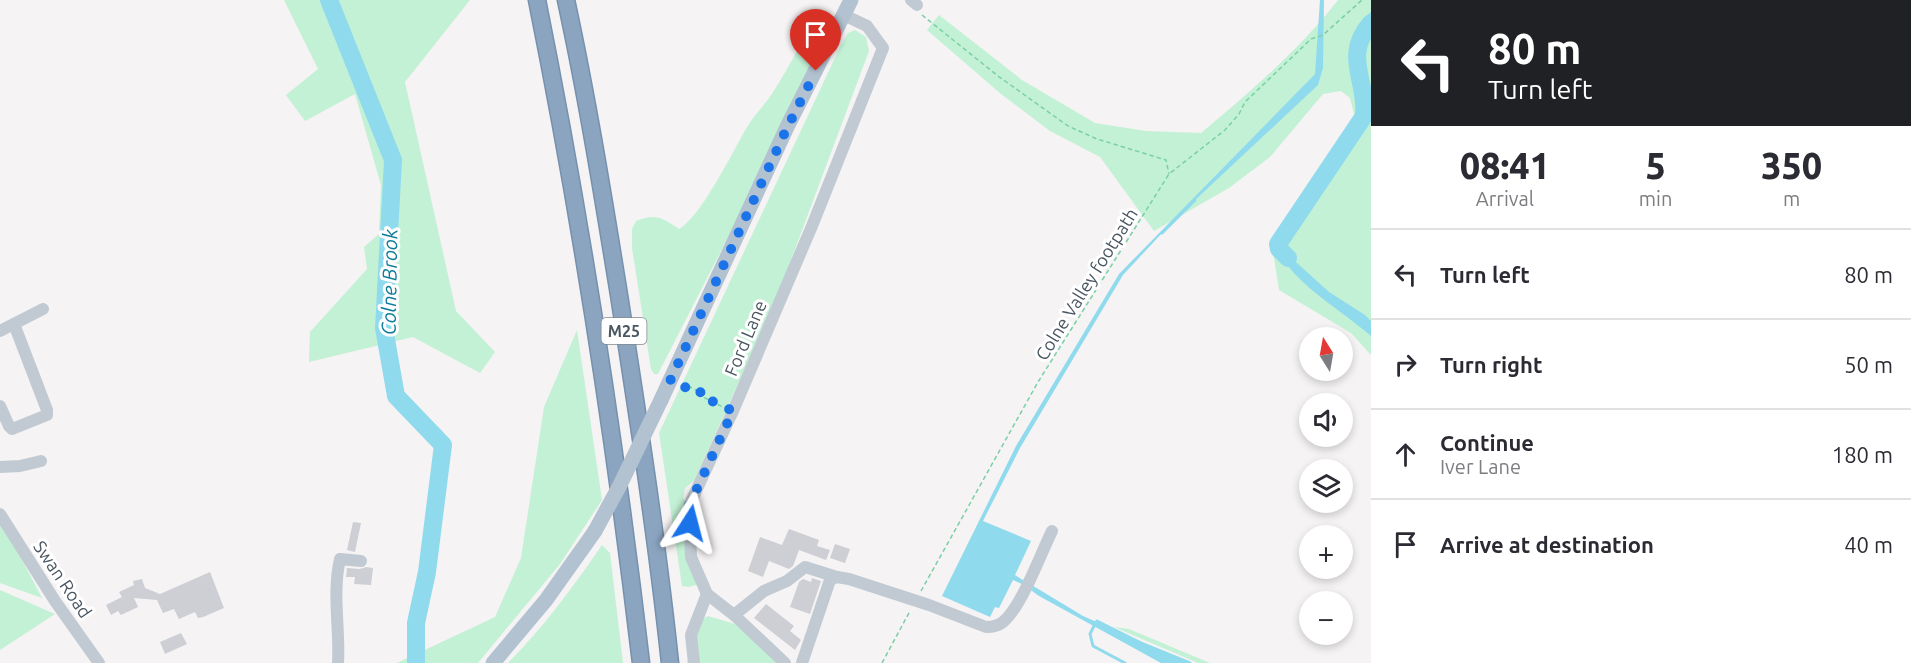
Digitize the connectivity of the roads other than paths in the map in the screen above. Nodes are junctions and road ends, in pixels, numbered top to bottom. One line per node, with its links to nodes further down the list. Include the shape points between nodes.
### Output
1 (537, 0): 20 (highway, M25, via 606,396)
2 (567, 0): 21 (highway, M25, via 634,392)
3 (851, 0): 4 (main road)
4 (844, 15): 15 (street, Ford Lane, via 867,26 883,48 812,226 689,506 691,557); 19 (main road, bridge, via 620,485 595,531 546,600)
5 (43, 309): 6 (street)
6 (14, 324): 7 (street); 8 (street, via 48,410 47,415 12,429)
7 (0, 331)
8 (0, 406)
9 (41, 461): 10 (street)
10 (0, 466)
11 (0, 514): 17 (street, Swan Road)
12 (1052, 531): 14 (street, via 1016,606 1001,624 986,627 916,600)
13 (361, 561): 18 (street, via 340,559 336,604)
14 (837, 577): 16 (street, via 805,567 764,591); 24 (street, via 830,580)
15 (707, 594): 16 (street, Ford Lane); 22 (street, via 691,635)
16 (734, 615): 23 (street, Ford Lane)
17 (99, 663)
18 (338, 663)
19 (494, 663)
20 (641, 663)
21 (670, 663)
22 (694, 663)
23 (785, 663)
24 (802, 663)

